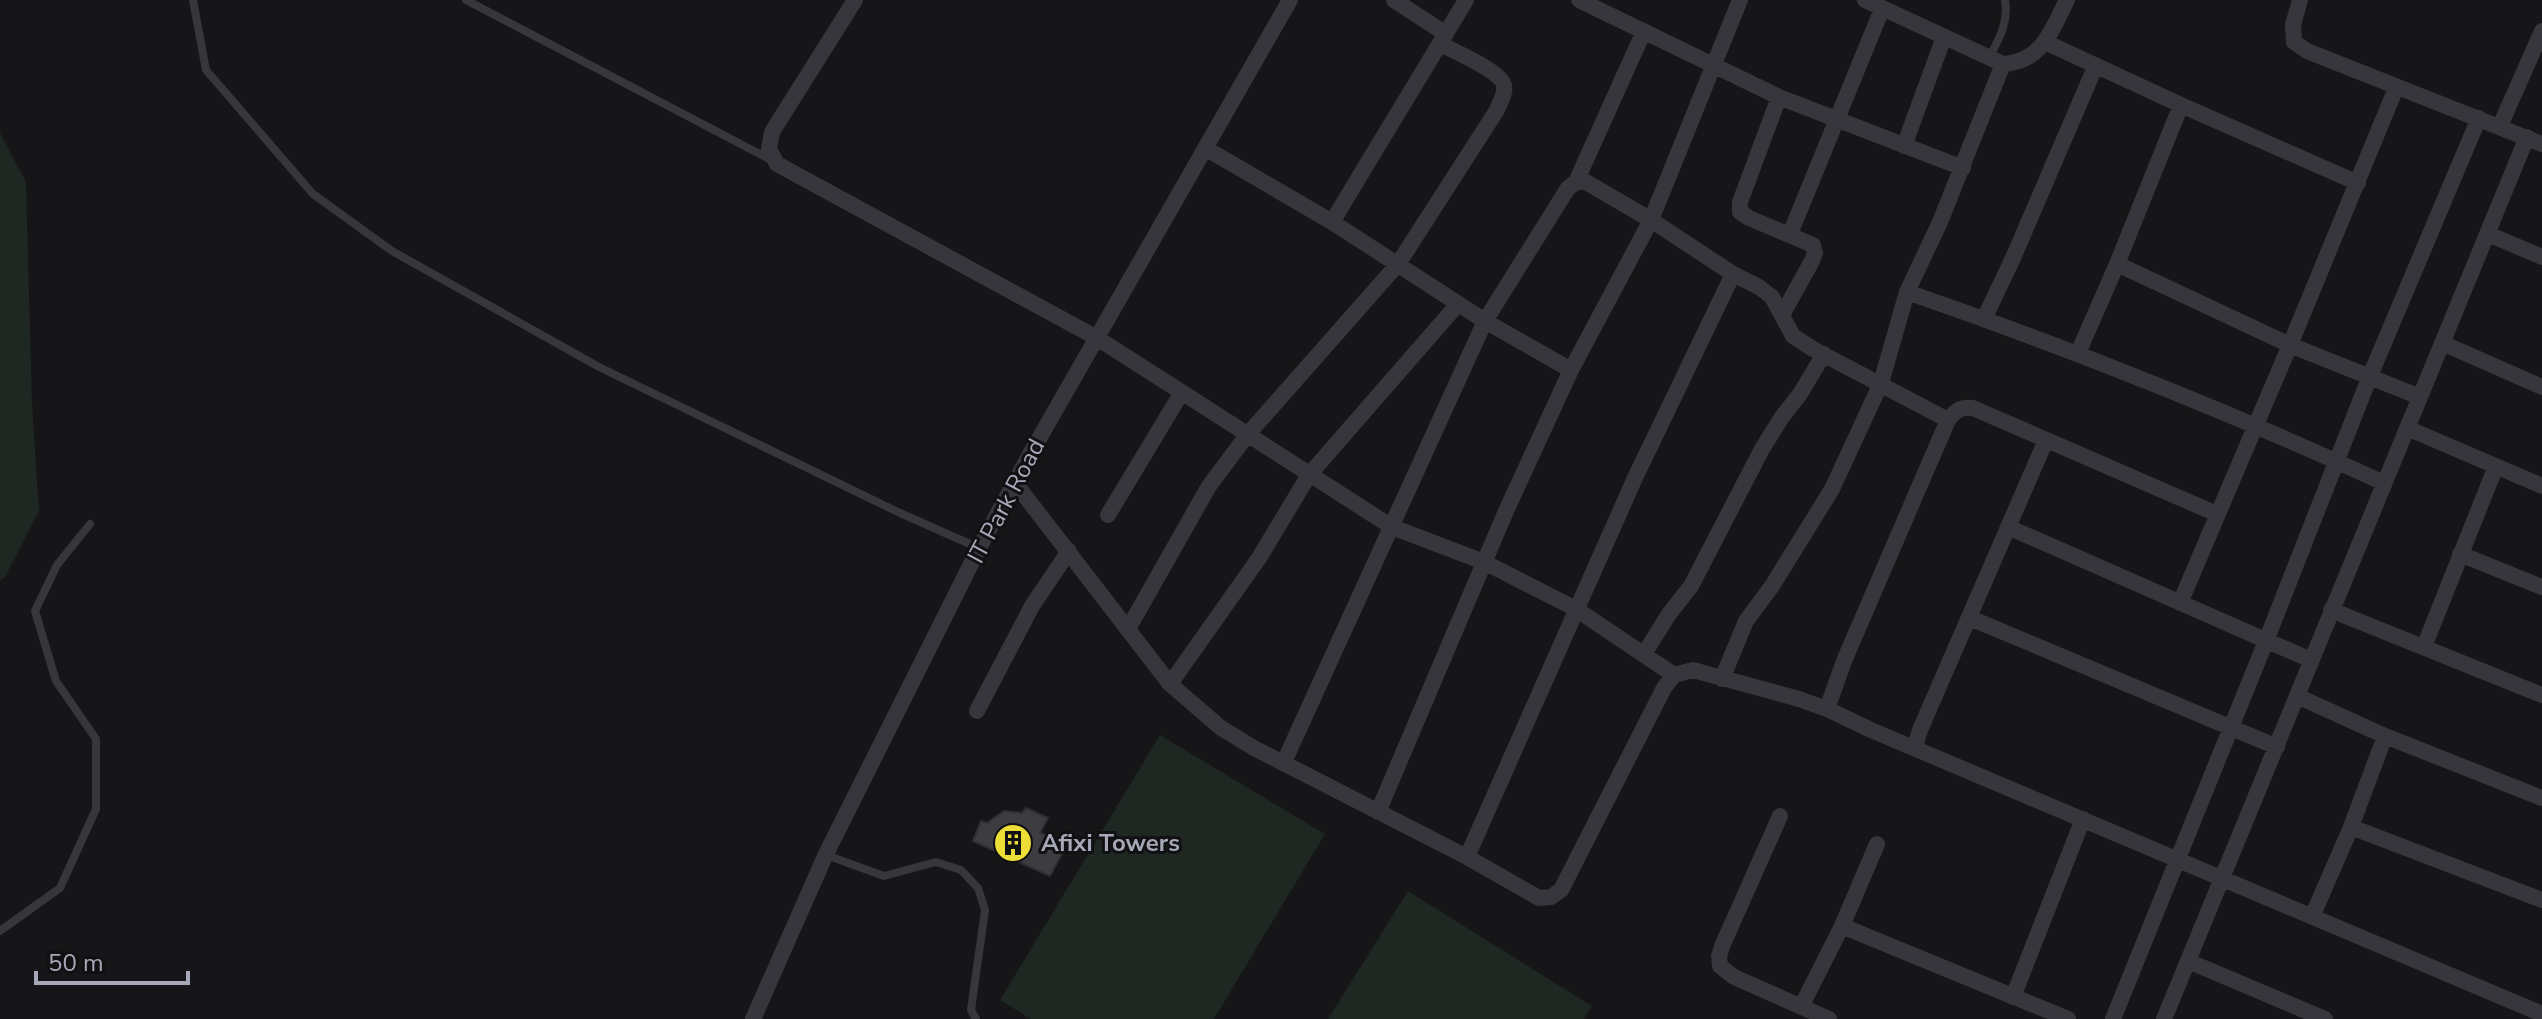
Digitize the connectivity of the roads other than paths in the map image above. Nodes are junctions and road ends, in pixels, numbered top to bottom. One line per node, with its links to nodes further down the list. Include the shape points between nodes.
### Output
1 (193, 0): 75 (lane, via 206,70 313,194 392,251 599,367)
2 (466, 0): 31 (lane)
3 (855, 0): 31 (street, via 772,132 769,149)
4 (1290, 0): 30 (street, IT Park Road)
5 (1394, 0): 17 (street)
6 (1466, 0): 17 (street)
7 (1579, 0): 14 (street)
8 (1865, 0): 13 (street)
9 (2005, 0): 19 (lane)
10 (2067, 0): 18 (street)
11 (2300, 0): 22 (street, via 2294,42)
12 (1739, 1): 20 (street)
13 (1882, 9): 16 (street); 26 (street)
14 (1644, 31): 20 (street); 33 (street)
15 (2542, 31): 27 (street)
16 (1944, 37): 19 (street); 29 (street)
17 (1443, 39): 36 (street); 40 (street, via 1499,76 1504,95)
18 (2045, 42): 19 (street, via 2029,59 2016,64); 21 (street)
19 (1996, 61): 32 (street)
20 (1713, 65): 23 (street); 35 (street)
21 (2096, 65): 24 (street); 46 (street)
22 (2396, 88): 25 (street); 34 (street)
23 (1779, 97): 26 (street); 37 (street, via 1740,212)
24 (2181, 105): 34 (street); 41 (street)
25 (2479, 118): 27 (street); 54 (street)
26 (1837, 119): 29 (street); 37 (street)
27 (2500, 126): 28 (street)
28 (2534, 140): 38 (street)
29 (1904, 146): 32 (street)
30 (1205, 148): 36 (street); 48 (street, IT Park Road)
31 (777, 164): 48 (street)
32 (1963, 168): 43 (street)
33 (1576, 182): 35 (street, via 1586,182); 47 (street)
34 (2358, 183): 50 (street)
35 (1651, 220): 42 (street); 53 (street)
36 (1332, 222): 40 (street)
37 (1790, 234): 45 (street, via 1813,245 1815,253)
38 (2488, 234): 39 (street); 49 (street)
39 (2542, 257)
40 (1398, 264): 44 (street); 62 (street)
41 (2117, 264): 50 (street); 51 (street)
42 (1733, 274): 45 (street, via 1772,297); 81 (street)
43 (1907, 292): 46 (street); 55 (street)
44 (1458, 304): 47 (street); 66 (street)
45 (1782, 315): 52 (street, via 1793,336)
46 (1984, 319): 51 (street)
47 (1485, 321): 53 (street); 73 (street)
48 (1097, 338): 57 (street); 67 (street, IT Park Road)
49 (2442, 343): 56 (street); 58 (street)
50 (2290, 345): 54 (street); 60 (street)
51 (2078, 353): 60 (street)
52 (1824, 354): 55 (street); 87 (street, via 1762,449 1691,586)
53 (1571, 370): 78 (street)
54 (2370, 376): 58 (street); 64 (street)
55 (1881, 383): 59 (street); 90 (street, via 1832,489 1746,621)
56 (2542, 387)
57 (1182, 392): 62 (street); 71 (street)
58 (2420, 397): 61 (street)
59 (1948, 420): 63 (street, via 1962,407 1973,408); 94 (street)
60 (2256, 425): 64 (street); 70 (street)
61 (2407, 428): 65 (street); 68 (street)
62 (1248, 434): 66 (street); 84 (street, via 1209,486)
63 (2046, 440): 70 (street); 74 (street)
64 (2337, 461): 68 (street); 85 (street)
65 (2496, 466): 69 (street); 77 (street)
66 (1309, 475): 73 (street); 91 (street, via 1259,558)
67 (1015, 483): 75 (street, IT Park Road); 76 (street)
68 (2384, 483): 82 (street)
69 (2542, 486)
70 (2217, 514): 80 (street)
71 (1108, 515)
72 (90, 524): 114 (lane, via 57,565 35,611 56,681 96,739 96,809 60,888)
73 (1392, 527): 78 (street); 100 (street)
74 (2008, 527): 80 (street); 83 (street)
75 (979, 548): 107 (street, IT Park Road)
76 (1069, 551): 84 (street); 95 (street, via 1032,606)
77 (2460, 554): 79 (street); 86 (street)
78 (1484, 562): 81 (street); 102 (street)
79 (2542, 587)
80 (2180, 603): 85 (street)
81 (1576, 609): 87 (street); 108 (street)
82 (2331, 610): 86 (street); 88 (street)
83 (1970, 618): 96 (street); 98 (street)
84 (1128, 629): 91 (street)
85 (2266, 641): 88 (street); 96 (street)
86 (2424, 647): 92 (street)
87 (1644, 654): 89 (street)
88 (2311, 660): 93 (street)
89 (1674, 675): 90 (street, via 1693,670); 108 (street, via 1561,890 1539,898)
90 (1722, 679): 94 (street)
91 (1170, 684): 100 (street, via 1221,728)
92 (2542, 695)
93 (2297, 696): 97 (street); 99 (street)
94 (1827, 709): 98 (street)
95 (977, 711)
96 (2232, 728): 99 (street); 109 (street)
97 (2385, 736): 101 (street); 105 (street)
98 (1915, 747): 104 (street)
99 (2277, 747): 110 (street)
100 (1284, 762): 102 (street)
101 (2542, 798)
102 (1378, 812): 108 (street)
103 (1780, 816): 117 (street, via 1723,944 1720,966)
104 (2083, 819): 109 (street); 116 (street)
105 (2351, 827): 111 (street); 112 (street)
106 (1877, 844): 113 (street)
107 (826, 854): 119 (street, IT Park Road); 120 (lane, via 884,876 936,862 961,870 978,888 985,910 971,1010)
108 (1467, 857)
109 (2179, 858): 110 (street); 123 (street)
110 (2221, 878): 112 (street); 115 (street)
111 (2542, 900)
112 (2312, 917): 118 (street)
113 (1842, 926): 116 (street); 117 (street)
114 (0, 931)
115 (2188, 961): 124 (street); 125 (street)
116 (2013, 997): 122 (street)
117 (1802, 1005): 121 (street)
118 (2542, 1014)
119 (753, 1019)
120 (976, 1019)
121 (1829, 1019)
122 (2068, 1019)
123 (2113, 1019)
124 (2164, 1019)
125 (2325, 1019)

